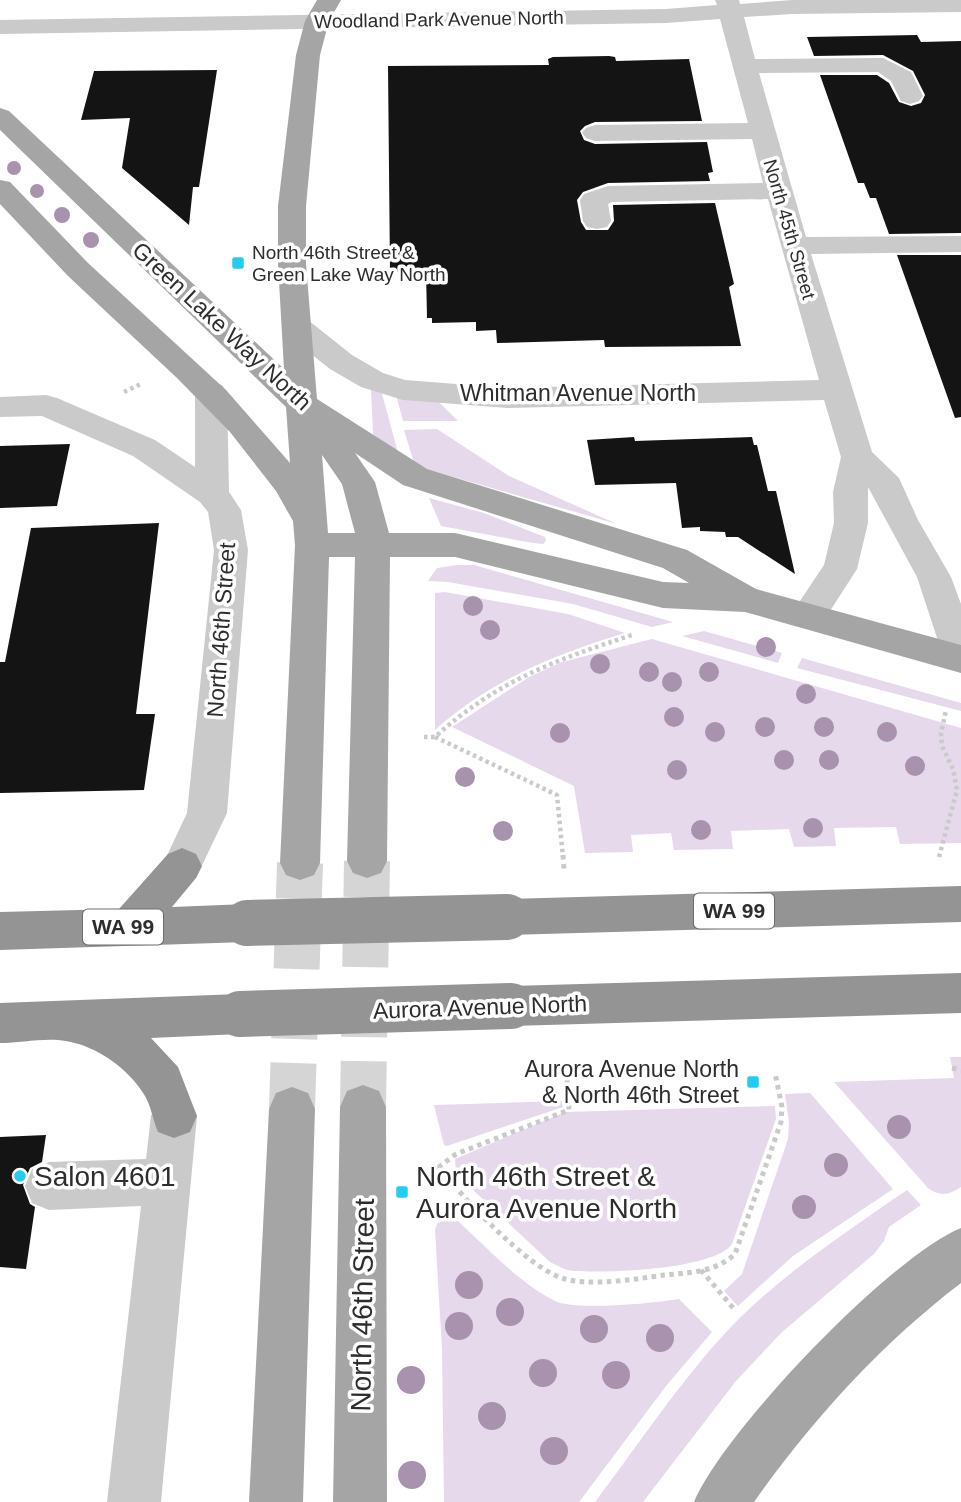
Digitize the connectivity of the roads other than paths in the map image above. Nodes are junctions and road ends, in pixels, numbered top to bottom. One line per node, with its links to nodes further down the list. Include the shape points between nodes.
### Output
1 (961, 5): 2 (street, Woodland Park Avenue North)
2 (729, 6): 3 (street, Woodland Park Avenue North); 6 (street, North 45th Street)
3 (566, 9): 4 (street, Woodland Park Avenue North)
4 (323, 11): 5 (street, Woodland Park Avenue North); 16 (main road, via 303,93 292,206)
5 (0, 27)
6 (745, 66): 7 (street, via 883,65 902,77); 9 (street, North 45th Street)
7 (910, 96)
8 (0, 116): 19 (main road, Green Lake Way North)
9 (762, 131): 10 (street); 12 (street, North 45th Street)
10 (595, 133)
11 (0, 188): 18 (main road, via 102,293)
12 (779, 191): 13 (street, via 608,194 594,200); 15 (street, North 45th Street)
13 (597, 221)
14 (961, 244): 15 (street)
15 (794, 246): 17 (street, North 45th Street)
16 (297, 327): 17 (street, Whitman Avenue North, via 341,362 372,380 403,390 508,398); 19 (main road)
17 (836, 390): 21 (street, North 45th Street)
18 (211, 392): 22 (street, North 46th Street); 23 (main road, via 282,472)
19 (302, 404): 23 (main road); 24 (main road, via 358,482); 25 (main road, Green Lake Way North, via 415,477 675,559)
20 (0, 407): 22 (street, via 46,405 144,448)
21 (857, 457): 26 (street, North 45th Street, via 845,555); 27 (street, North 45th Street, via 887,486 934,577)
22 (212, 494): 30 (street, North 46th Street, via 224,510 230,564 207,813)
23 (312, 534): 24 (main road, Green Lake Way North); 29 (main road)
24 (373, 543): 25 (main road, Green Lake Way North, via 455,545 663,595); 28 (main road)
25 (745, 599): 26 (main road, Green Lake Way North)
26 (808, 616): 27 (main road, Green Lake Way North)
27 (961, 657)
28 (367, 861)
29 (300, 863)
30 (182, 866): 32 (highway)
31 (961, 904): 32 (highway, WA 99, bridge)
32 (130, 926): 33 (highway, WA 99)
33 (0, 931)
34 (961, 993): 35 (highway, Aurora Avenue North, bridge)
35 (61, 1021): 36 (highway, Aurora Avenue North); 39 (highway, via 98,1031 145,1058 162,1079)
36 (0, 1023)
37 (363, 1107): 45 (main road, North 46th Street)
38 (292, 1110): 44 (main road)
39 (174, 1116): 40 (street)
40 (168, 1182): 41 (street); 43 (street)
41 (49, 1186)
42 (961, 1252): 46 (main road, via 891,1308 833,1367 781,1424)
43 (134, 1502)
44 (276, 1502)
45 (360, 1502)
46 (721, 1502)

